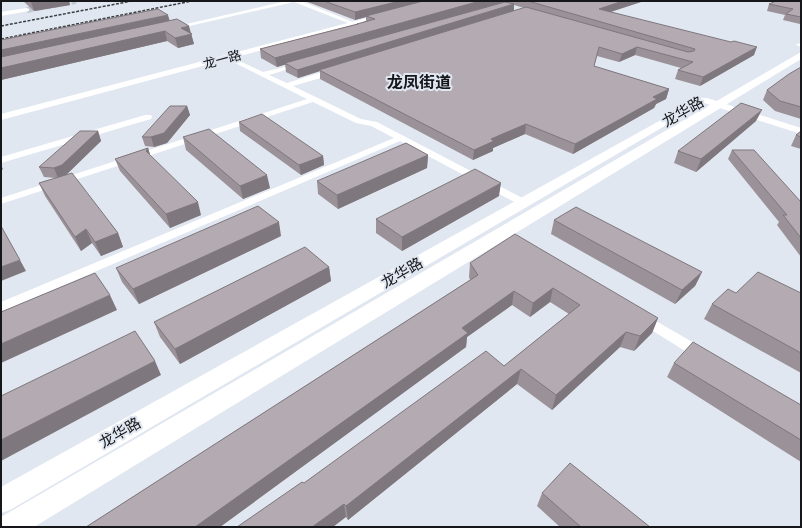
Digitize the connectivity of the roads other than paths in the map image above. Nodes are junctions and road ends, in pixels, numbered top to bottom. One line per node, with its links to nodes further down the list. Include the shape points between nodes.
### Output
1 (294, 1): 5 (street); 6 (street)
2 (27, 10): 3 (street)
3 (1, 14)
4 (391, 14): 5 (street, 龙一路)
5 (355, 24): 8 (street, 龙一路)
6 (162, 30)
7 (800, 47): 14 (main road)
8 (227, 57): 11 (street); 15 (street, 龙一路)
9 (308, 62): 11 (street)
10 (338, 70): 12 (street)
11 (263, 74): 12 (street)
12 (286, 86): 13 (street)
13 (314, 99): 18 (street); 20 (street)
14 (711, 102): 17 (street); 21 (main road, 龙华路); 22 (main road)
15 (1, 117)
16 (148, 117): 19 (street)
17 (801, 130)
18 (401, 138): 21 (street); 23 (street)
19 (1, 160)
20 (1, 201)
21 (524, 203): 22 (main road, 龙华路)
22 (500, 234): 26 (main road, 龙华路); 27 (main road)
23 (1, 307)
24 (630, 312): 25 (street)
25 (712, 360)
26 (1, 501)
27 (9, 527)

